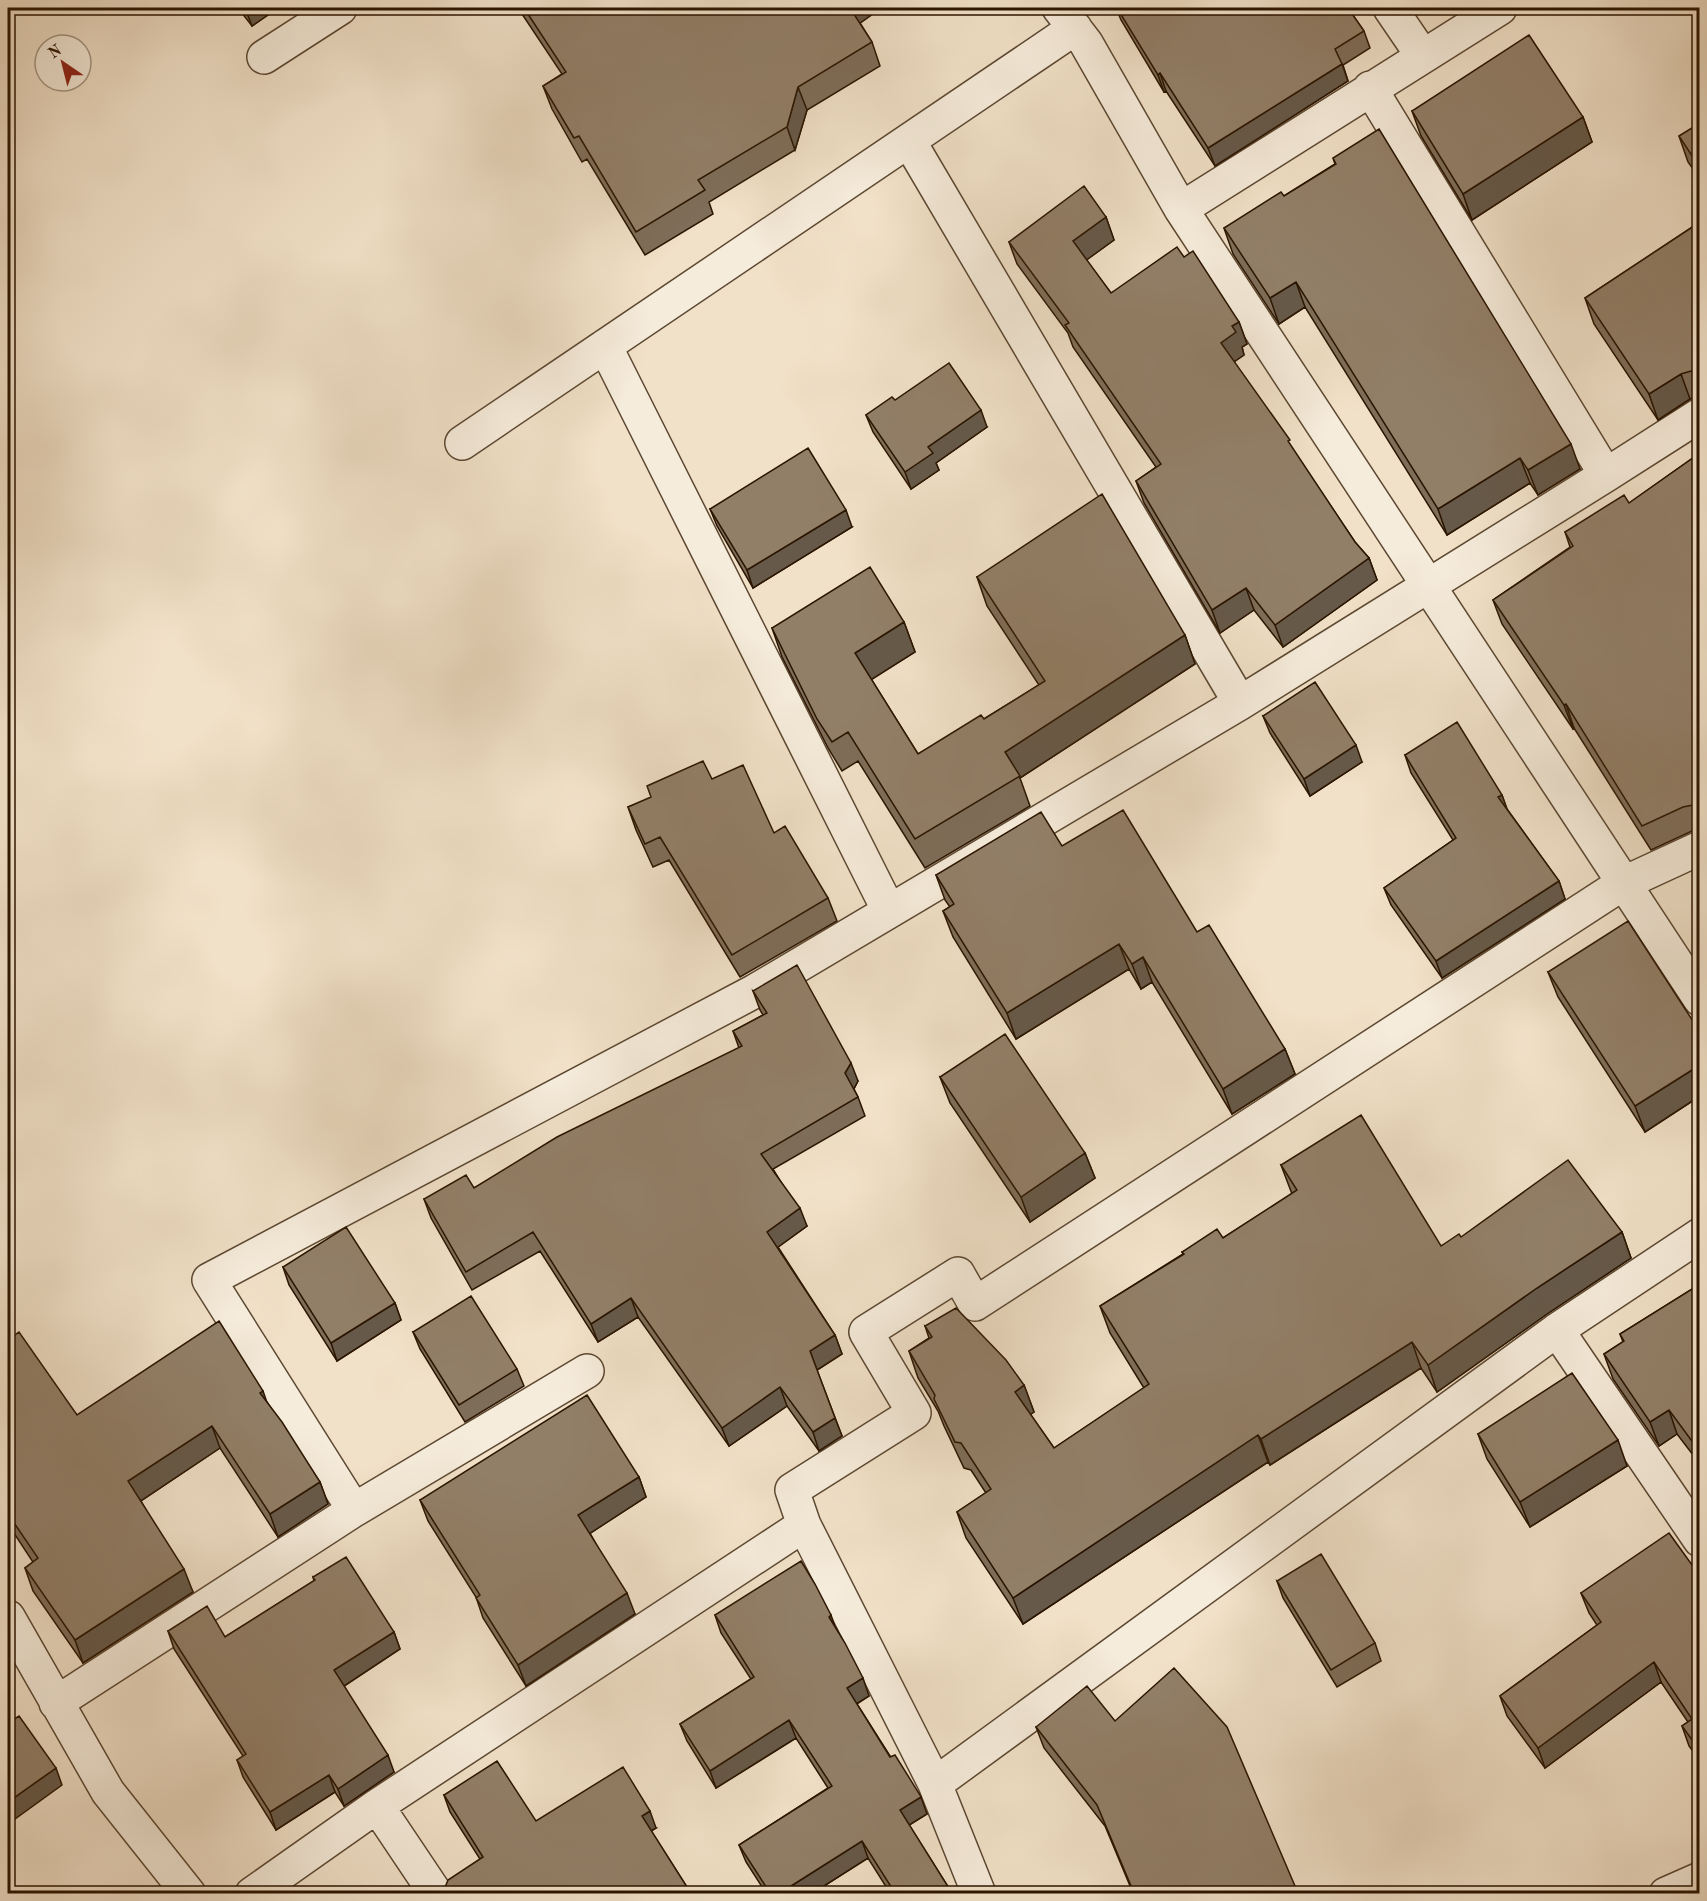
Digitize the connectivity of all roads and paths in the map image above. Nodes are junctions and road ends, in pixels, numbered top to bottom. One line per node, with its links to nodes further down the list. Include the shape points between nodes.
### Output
1 (340, 8): 6 (street)
2 (1390, 8): 5 (street)
3 (1500, 8): 5 (street)
4 (1067, 18): 8 (street); 9 (street, via 1086,43)
5 (1422, 56): 7 (street)
6 (264, 57)
7 (1370, 88): 9 (street); 13 (street)
8 (909, 141): 10 (street); 15 (street)
9 (1181, 209): 14 (street)
10 (605, 346): 12 (street); 18 (street)
11 (1700, 415): 13 (street)
12 (462, 443)
13 (1606, 476): 14 (street)
14 (1429, 585): 15 (street); 17 (street)
15 (1240, 703): 18 (street)
16 (1700, 848): 17 (street)
17 (1622, 884): 19 (street); 24 (street, via 975,1304 958,1274 866,1332 914,1413 792,1491)
18 (889, 911): 23 (street, via 755,991 208,1280)
19 (1700, 999)
20 (1700, 1235): 21 (street)
21 (1557, 1330): 25 (street); 28 (street)
22 (587, 1371): 23 (street)
23 (354, 1510): 27 (street)
24 (804, 1525): 28 (street); 29 (street)
25 (1700, 1540)
26 (8, 1617): 27 (street)
27 (56, 1702): 31 (street, via 108,1792)
28 (935, 1784): 34 (street)
29 (377, 1806): 32 (street); 33 (street)
30 (1700, 1879): 35 (street)
31 (189, 1893)
32 (252, 1893)
33 (436, 1893)
34 (979, 1893)
35 (1666, 1893)

